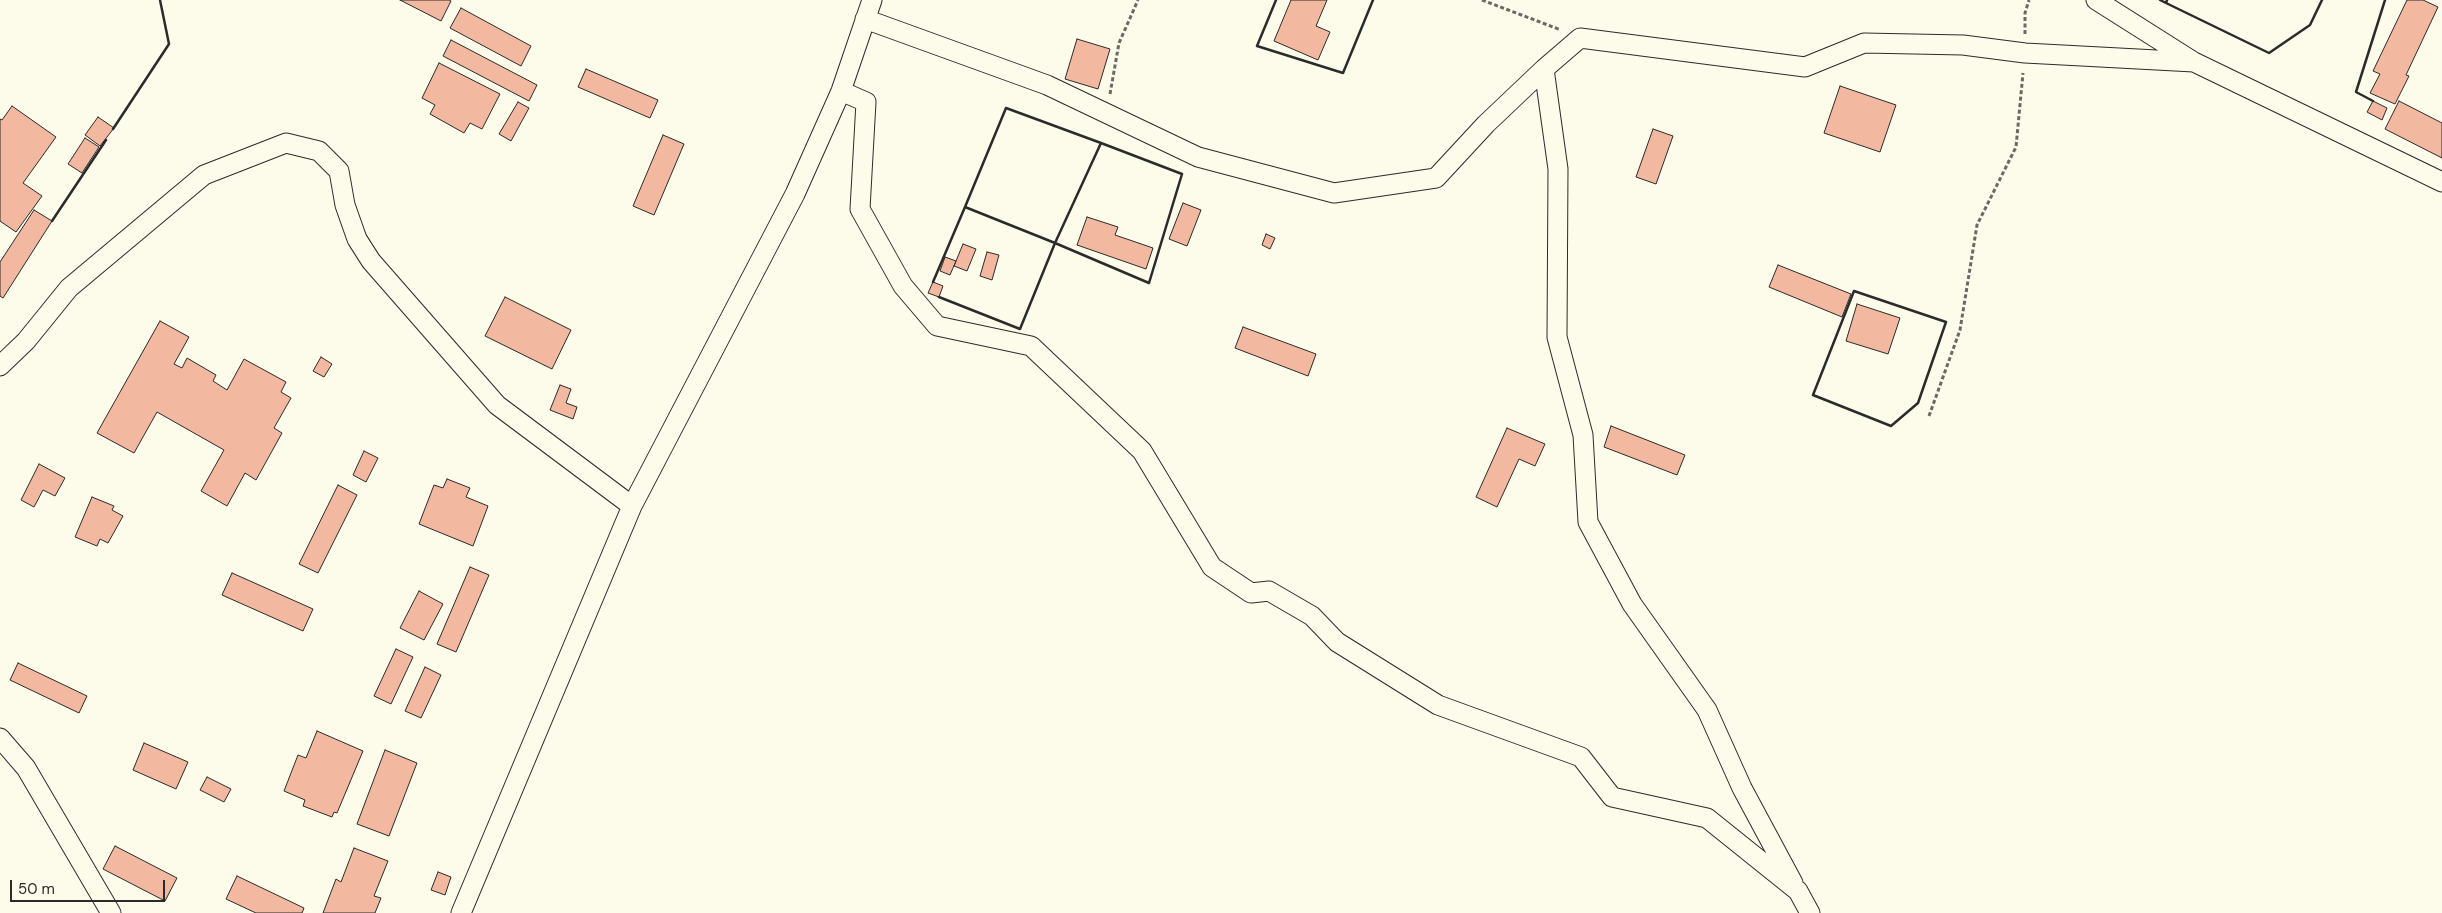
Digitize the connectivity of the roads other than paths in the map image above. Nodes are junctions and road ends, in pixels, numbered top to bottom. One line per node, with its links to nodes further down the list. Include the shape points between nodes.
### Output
1 (872, 0): 3 (street)
2 (2096, 0): 4 (street)
3 (865, 20): 5 (street, via 1047,85 1198,157 1334,193 1436,178); 6 (street)
4 (2194, 62): 5 (street, via 1963,45 1864,43 1805,67 1580,38); 7 (street)
5 (1544, 69): 11 (street, via 1558,169 1557,337 1583,435 1588,522 1632,604 1707,710 1742,788)
6 (841, 91): 9 (street, via 794,194); 11 (street, via 866,102 860,209 903,286 937,326 1031,346 1142,451 1212,567 1251,594 1269,591 1312,616 1337,642 1438,704 1581,756 1612,797 1708,818)
7 (2442, 182)
8 (0, 366): 9 (street, via 26,342 68,288 204,175 286,143 319,152 339,171 354,231 371,261 498,405)
9 (632, 506): 13 (street)
10 (0, 738): 12 (street, via 26,768)
11 (1798, 891): 14 (street)
12 (111, 913)
13 (461, 913)
14 (1810, 913)

